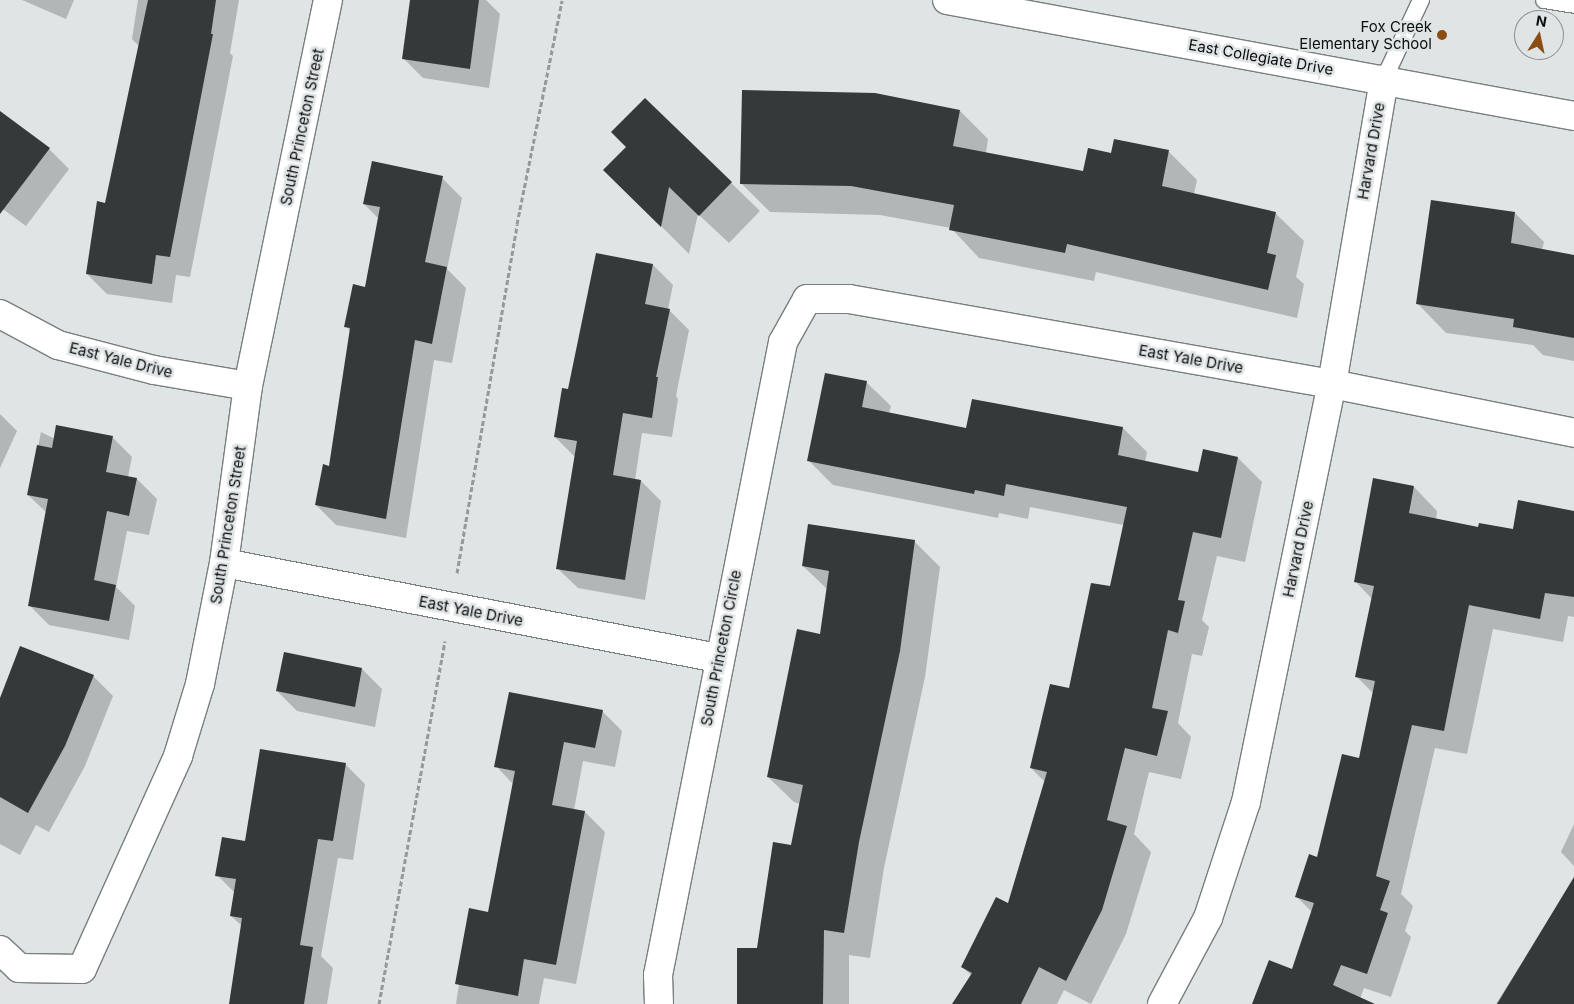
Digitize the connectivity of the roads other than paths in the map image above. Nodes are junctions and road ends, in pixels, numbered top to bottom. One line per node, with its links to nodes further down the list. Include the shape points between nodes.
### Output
1 (328, 0): 11 (street, South Princeton Street)
2 (947, 0): 6 (street, East Collegiate Drive)
3 (1421, 0): 6 (lane)
4 (1544, 0): 5 (lane)
5 (1574, 5)
6 (1384, 79): 7 (street, East Collegiate Drive); 10 (street, Harvard Drive)
7 (1574, 116)
8 (807, 299): 10 (street, East Yale Drive, via 849,299); 14 (street, South Princeton Circle, via 783,342)
9 (0, 314): 11 (street, East Yale Drive, via 58,345 154,370)
10 (1332, 384): 12 (street, East Yale Drive); 17 (street, Harvard Drive, via 1246,802 1208,918)
11 (248, 386): 13 (street, South Princeton Street)
12 (1574, 433)
13 (224, 563): 14 (street, East Yale Drive); 15 (street, South Princeton Street, via 200,684 178,756 82,969)
14 (718, 658): 16 (street, South Princeton Circle, via 658,975)
15 (9, 959)
16 (659, 1004)
17 (1162, 1004)

